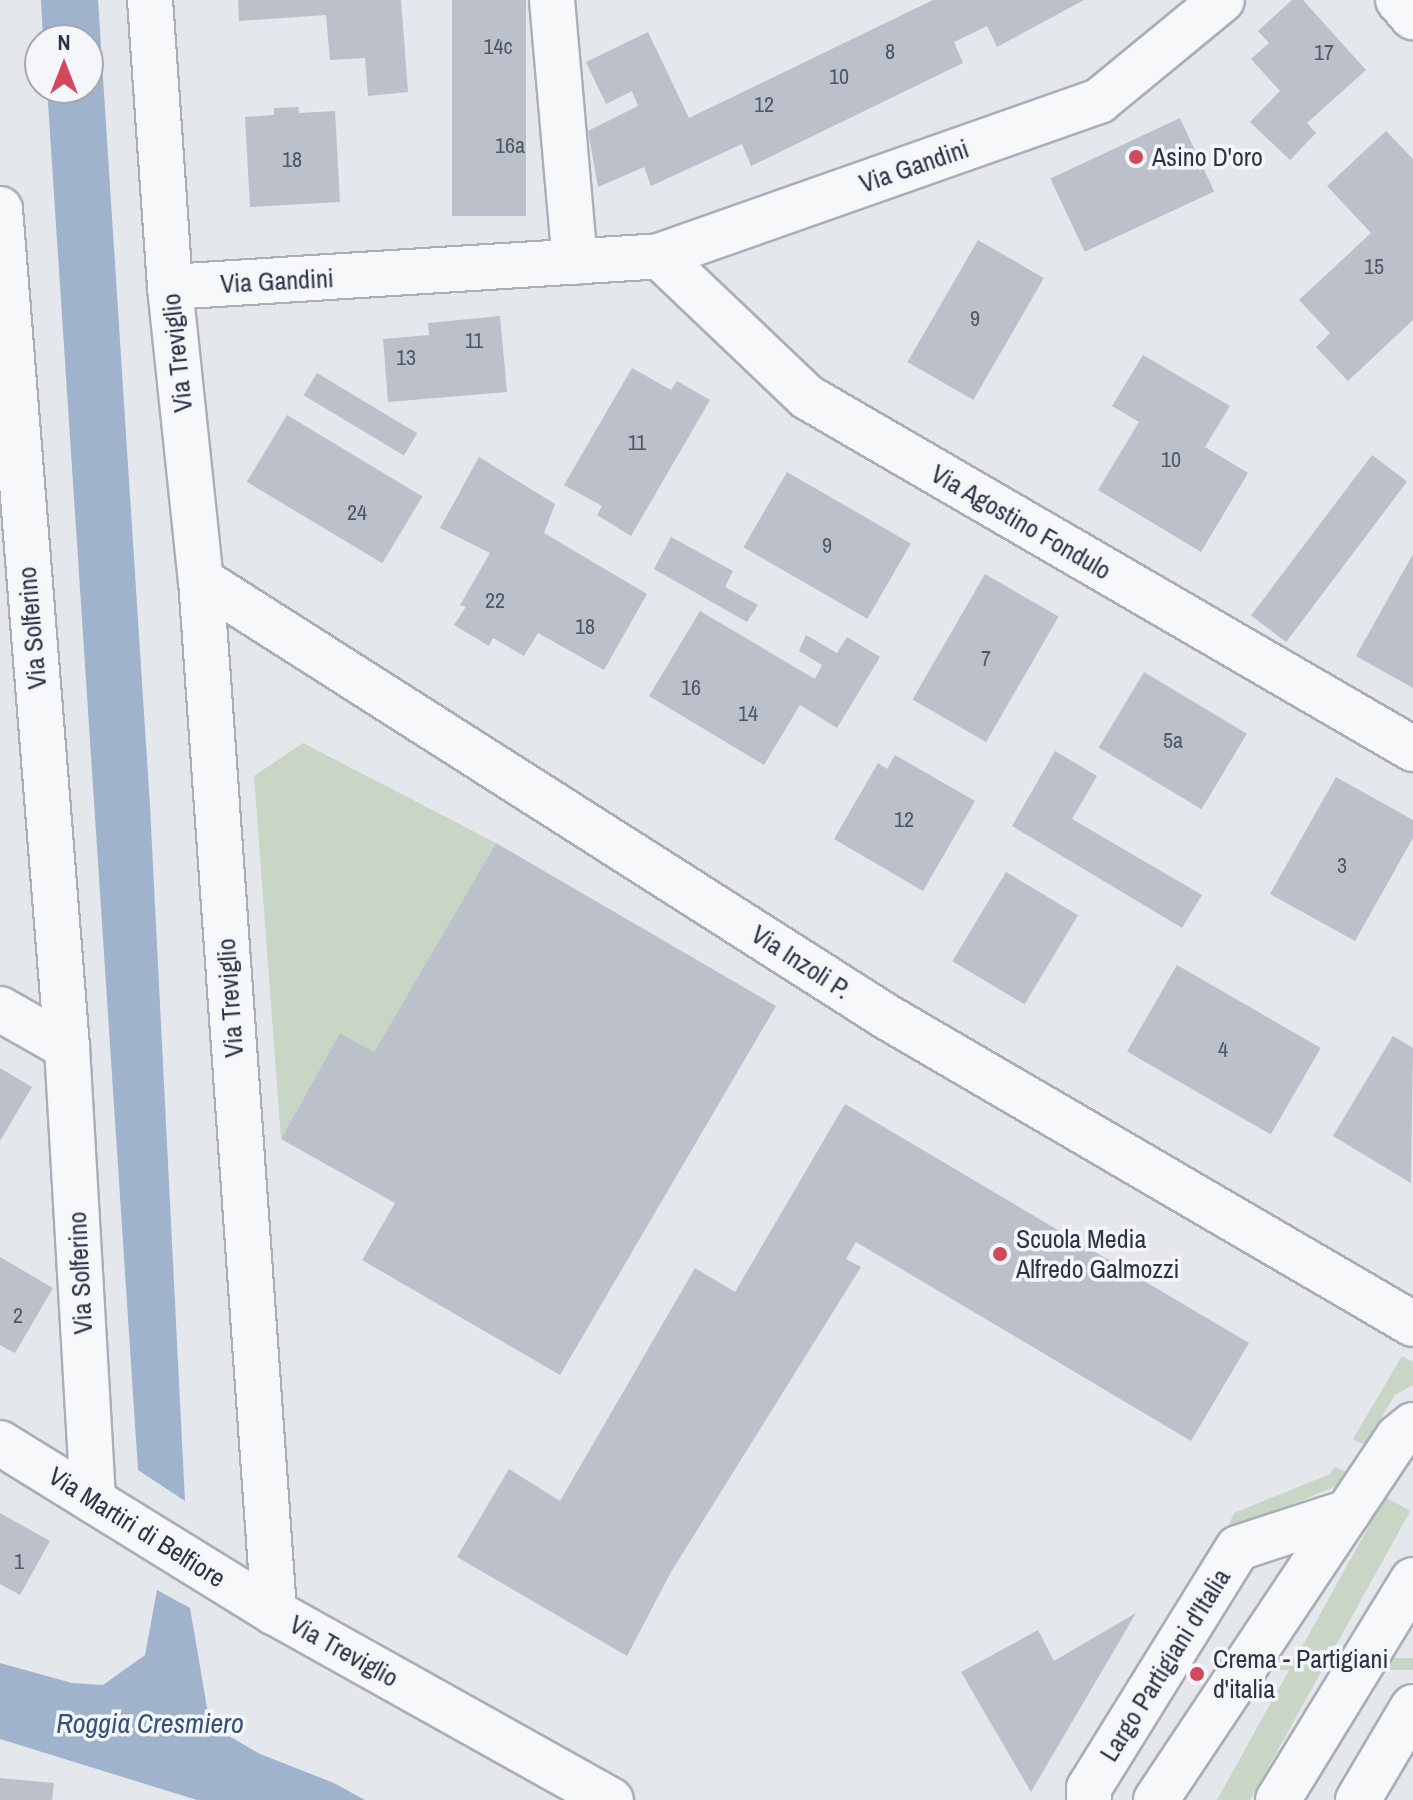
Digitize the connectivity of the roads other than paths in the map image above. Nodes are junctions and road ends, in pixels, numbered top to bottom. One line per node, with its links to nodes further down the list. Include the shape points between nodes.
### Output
1 (150, 0): 9 (street, Via Treviglio)
2 (552, 0): 8 (street)
3 (1222, 0): 7 (street, Via Gandini, via 1099,101)
4 (1398, 0): 5 (street)
5 (1413, 17)
6 (0, 209): 10 (street, Via Solferino)
7 (659, 256): 8 (street, Via Gandini); 12 (street, Via Agostino Fondulo, via 807,397)
8 (575, 262): 9 (street, Via Gandini)
9 (170, 287): 11 (street, Via Treviglio)
10 (11, 531): 14 (street, Via Solferino)
11 (201, 580): 15 (street, Via Inzoli P., via 887,1017); 21 (street, Via Treviglio)
12 (1413, 749)
13 (0, 1009): 14 (street)
14 (67, 1047): 18 (street, Via Solferino)
15 (1413, 1324)
16 (1413, 1425): 19 (street, via 1398,1437)
17 (0, 1443): 18 (street, Via Martiri di Belfiore)
18 (93, 1500): 21 (street, Via Martiri di Belfiore)
19 (1348, 1512): 24 (street, Largo Partigiani d'Italia, via 1238,1548 1089,1788); 25 (street)
20 (1413, 1580): 26 (street)
21 (274, 1612): 23 (street, Via Treviglio)
22 (1413, 1707): 27 (street)
23 (611, 1800)
24 (1089, 1800)
25 (1156, 1800)
26 (1278, 1800)
27 (1358, 1800)

